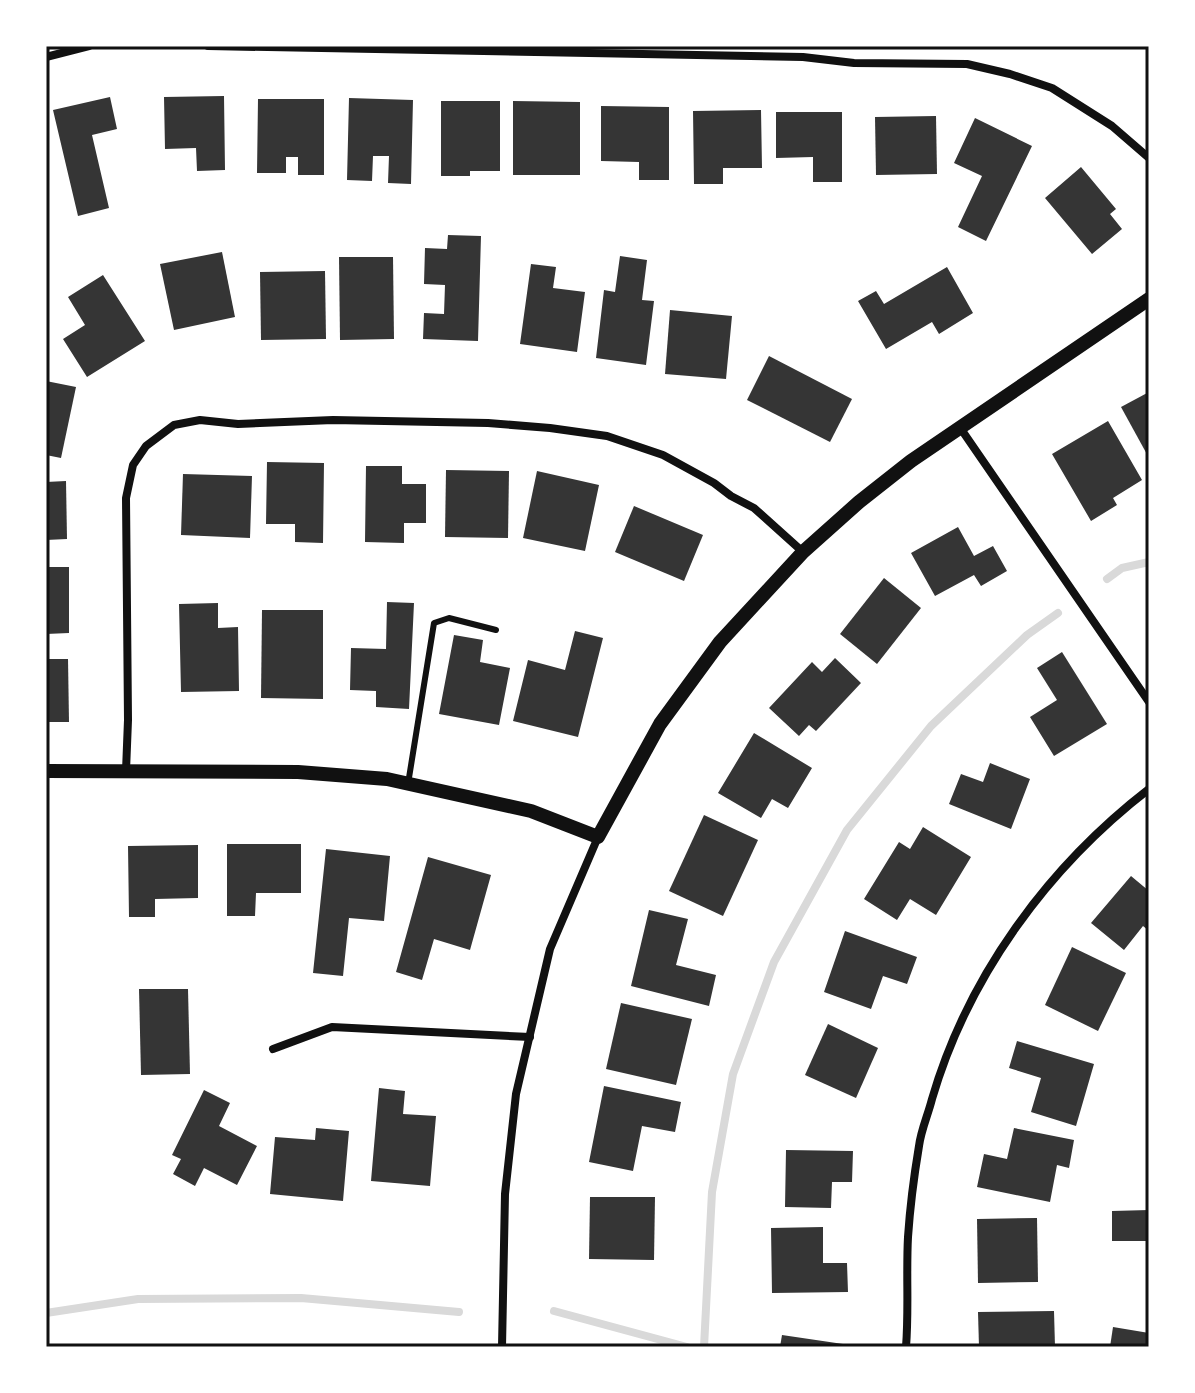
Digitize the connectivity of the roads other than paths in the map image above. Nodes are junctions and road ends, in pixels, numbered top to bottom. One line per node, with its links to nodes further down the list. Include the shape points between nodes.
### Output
1 (89, 46): 4 (street)
2 (208, 46): 3 (street)
3 (631, 49): 5 (street, via 854,63 967,64 1052,88 1112,126)
4 (46, 57)
5 (1149, 158)
6 (1149, 299): 7 (street)
7 (961, 429): 8 (street, via 911,461); 10 (street)
8 (803, 552): 12 (street, via 754,508 714,483 663,455 607,436 488,423 200,420 174,425 146,446 133,465 126,498); 15 (street, via 720,642 669,712)
9 (496, 630): 13 (lane, via 449,618 434,623)
10 (1149, 702)
11 (46, 771): 12 (street)
12 (126, 771): 13 (street, via 298,772)
13 (408, 784): 15 (street, via 531,811)
14 (1149, 789): 19 (street, via 1107,822 1029,908 983,976 943,1062 919,1144 908,1239)
15 (598, 837): 16 (street, via 550,949)
16 (530, 1037): 17 (street, via 332,1027); 18 (street, via 516,1094 505,1194)
17 (273, 1049)
18 (502, 1347)
19 (906, 1347)

